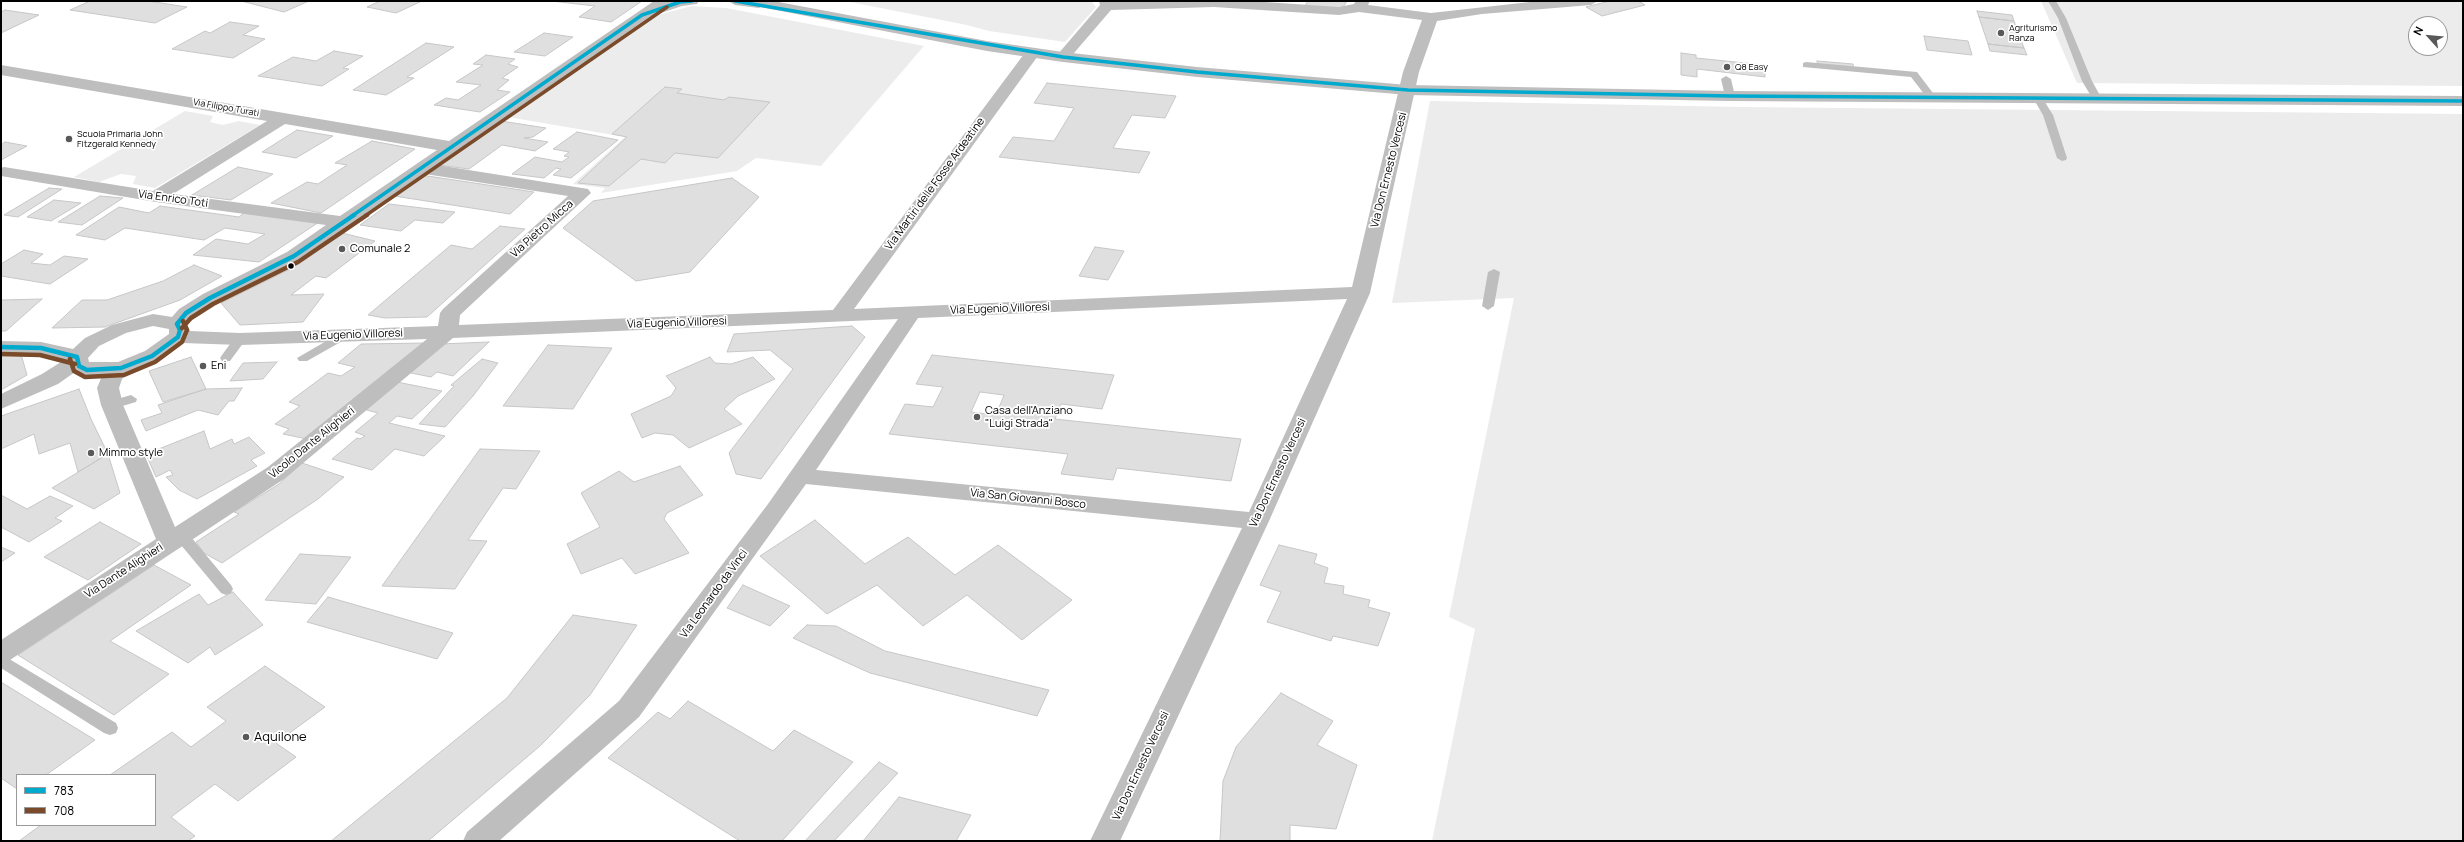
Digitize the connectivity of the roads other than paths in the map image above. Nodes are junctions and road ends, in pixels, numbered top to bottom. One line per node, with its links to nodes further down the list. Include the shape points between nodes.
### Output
1 (663, 1): 12 (street)
2 (692, 1): 12 (street, via 680,2)
3 (735, 1): 8 (street)
4 (774, 1): 11 (street)
5 (826, 1): 14 (street, via 912,19)
6 (1591, 1): 13 (street)
7 (2052, 1): 24 (lane)
8 (754, 2): 11 (street)
9 (1106, 3): 10 (street, via 1214,3 1339,11); 16 (street)
10 (1361, 5): 13 (street)
11 (812, 14): 14 (street)
12 (642, 15): 27 (street)
13 (1431, 17): 20 (street, Via Don Ernesto Vercesi, via 1411,72)
14 (987, 46): 15 (street)
15 (1032, 53): 16 (street); 37 (street, Via Martiri delle Fosse Ardeatine)
16 (1063, 57): 20 (street, via 1197,72)
17 (1806, 64): 22 (lane, via 1914,74)
18 (1, 70): 26 (street, Via Filippo Turati)
19 (1726, 79): 21 (lane)
20 (1408, 90): 21 (street); 34 (street, Via Don Ernesto Vercesi)
21 (1730, 96): 22 (street)
22 (1931, 97): 23 (street)
23 (2038, 98): 24 (street); 28 (lane, via 2048,115)
24 (2097, 99): 25 (street)
25 (2463, 101)
26 (283, 118): 27 (street, Via Filippo Turati); 31 (street)
27 (451, 147): 29 (street)
28 (2062, 158)
29 (422, 168): 32 (street); 39 (street, Via Pietro Micca, via 582,193 450,313)
30 (4, 172): 31 (street, Via Enrico Toti)
31 (156, 197): 32 (street, Via Enrico Toti)
32 (342, 222): 38 (street, via 294,256 186,313)
33 (1494, 272): 35 (lane)
34 (1360, 293): 36 (street, Via Eugenio Villoresi); 50 (street, Via Don Ernesto Vercesi)
35 (1488, 306)
36 (912, 312): 37 (street, Via Eugenio Villoresi); 49 (street, Via Leonardo da Vinci)
37 (839, 316): 39 (street, Via Eugenio Villoresi)
38 (178, 331): 41 (street, Via Eugenio Villoresi); 43 (street); 46 (street, Via Eugenio Villoresi, via 154,320 120,329 92,342)
39 (448, 332): 40 (street, Via Eugenio Villoresi); 51 (street, Vicolo Dante Alighieri, via 276,473)
40 (342, 336): 41 (street, Via Eugenio Villoresi); 45 (lane)
41 (240, 339): 43 (street, Via Eugenio Villoresi); 44 (lane)
42 (1, 347): 46 (street, via 42,348)
43 (152, 356): 47 (street)
44 (226, 358)
45 (303, 358)
46 (77, 359): 47 (street, via 79,366 87,370); 48 (street, Via Eugenio Villoresi, via 50,379)
47 (121, 368): 51 (street, Via Dante Alighieri, via 112,376 108,388 122,402)
48 (1, 402)
49 (800, 476): 50 (street, Via San Giovanni Bosco); 56 (street, Via Leonardo da Vinci, via 630,709)
50 (1257, 521): 57 (street, Via Don Ernesto Vercesi)
51 (175, 538): 52 (lane); 53 (street, Via Dante Alighieri)
52 (226, 589)
53 (1, 653)
54 (1, 660): 55 (lane)
55 (110, 728)
56 (478, 841)
57 (1105, 841)

